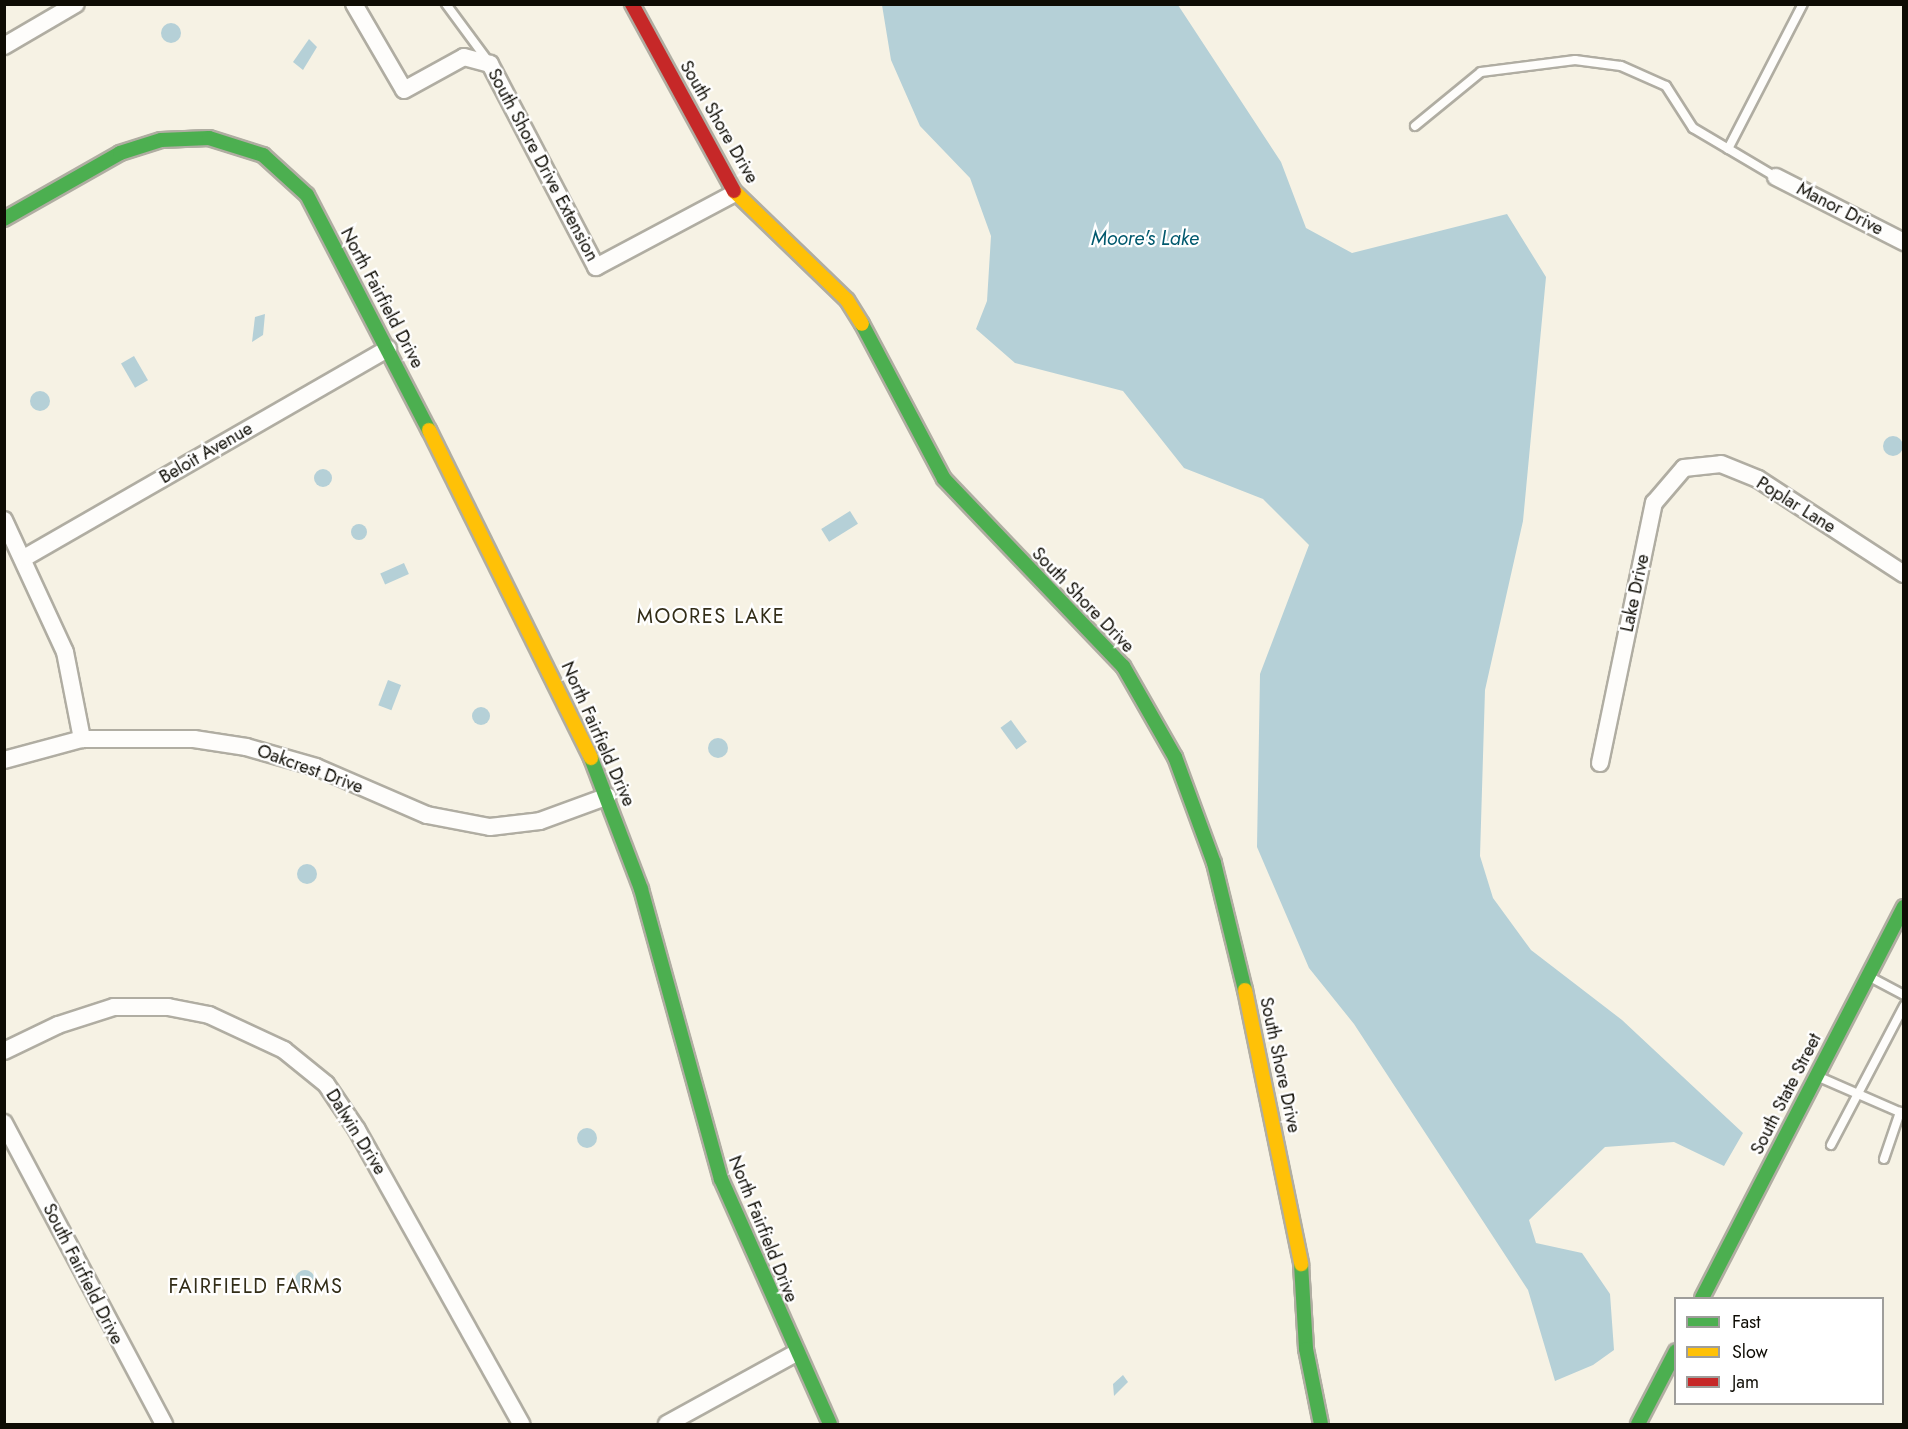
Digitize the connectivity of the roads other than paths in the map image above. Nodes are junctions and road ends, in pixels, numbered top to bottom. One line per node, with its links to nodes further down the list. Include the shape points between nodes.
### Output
1 (76, 4): 6 (street)
2 (354, 4): 7 (street, South Shore Drive Extension, via 404,90 464,57)
3 (446, 4): 7 (lane)
4 (632, 4): 11 (street, South Shore Drive)
5 (1803, 4): 9 (lane)
6 (4, 46)
7 (490, 64): 11 (street, South Shore Drive Extension, via 596,267)
8 (1415, 126): 9 (lane, via 1481,72 1575,60 1621,66 1666,86 1693,128)
9 (1728, 149): 10 (lane)
10 (1776, 177): 13 (street, Manor Drive)
11 (735, 193): 41 (street, South Shore Drive, via 847,300 890,370 944,479 1123,666 1175,757 1214,863 1253,1022 1300,1255 1306,1349)
12 (4, 219): 14 (street, North Fairfield Drive, via 120,153 161,140 209,138 263,155 307,195)
13 (1904, 242)
14 (388, 349): 17 (street, Beloit Avenue); 22 (street, North Fairfield Drive, via 524,612)
15 (1681, 472): 18 (street, Poplar Lane, via 1721,464 1758,479); 21 (street, Lake Drive, via 1654,503)
16 (4, 520): 17 (street)
17 (24, 558): 19 (street, via 65,652)
18 (1904, 574)
19 (82, 739): 20 (street, Oakcrest Drive); 22 (street, Oakcrest Drive, via 146,737 246,747 316,767 427,815 490,827 540,821)
20 (4, 760)
21 (1600, 763)
22 (608, 796): 35 (street, North Fairfield Drive, via 641,889 721,1179)
23 (1904, 907): 24 (street, South State Street)
24 (1868, 976): 25 (lane); 28 (street, South State Street)
25 (1904, 995)
26 (1904, 1006): 29 (lane)
27 (4, 1051): 38 (street, Dalwin Drive, via 58,1025 114,1007 158,1007 209,1015 284,1050 326,1084 357,1130)
28 (1816, 1075): 29 (lane); 34 (street, South State Street)
29 (1857, 1093): 30 (lane); 32 (lane)
30 (1902, 1113): 33 (lane)
31 (4, 1123): 37 (street, South Fairfield Drive)
32 (1831, 1145)
33 (1884, 1159)
34 (1703, 1297)
35 (796, 1353): 39 (street); 40 (street, North Fairfield Drive)
36 (1674, 1355): 42 (street)
37 (164, 1425)
38 (521, 1425)
39 (667, 1425)
40 (830, 1425)
41 (1321, 1425)
42 (1638, 1425)

